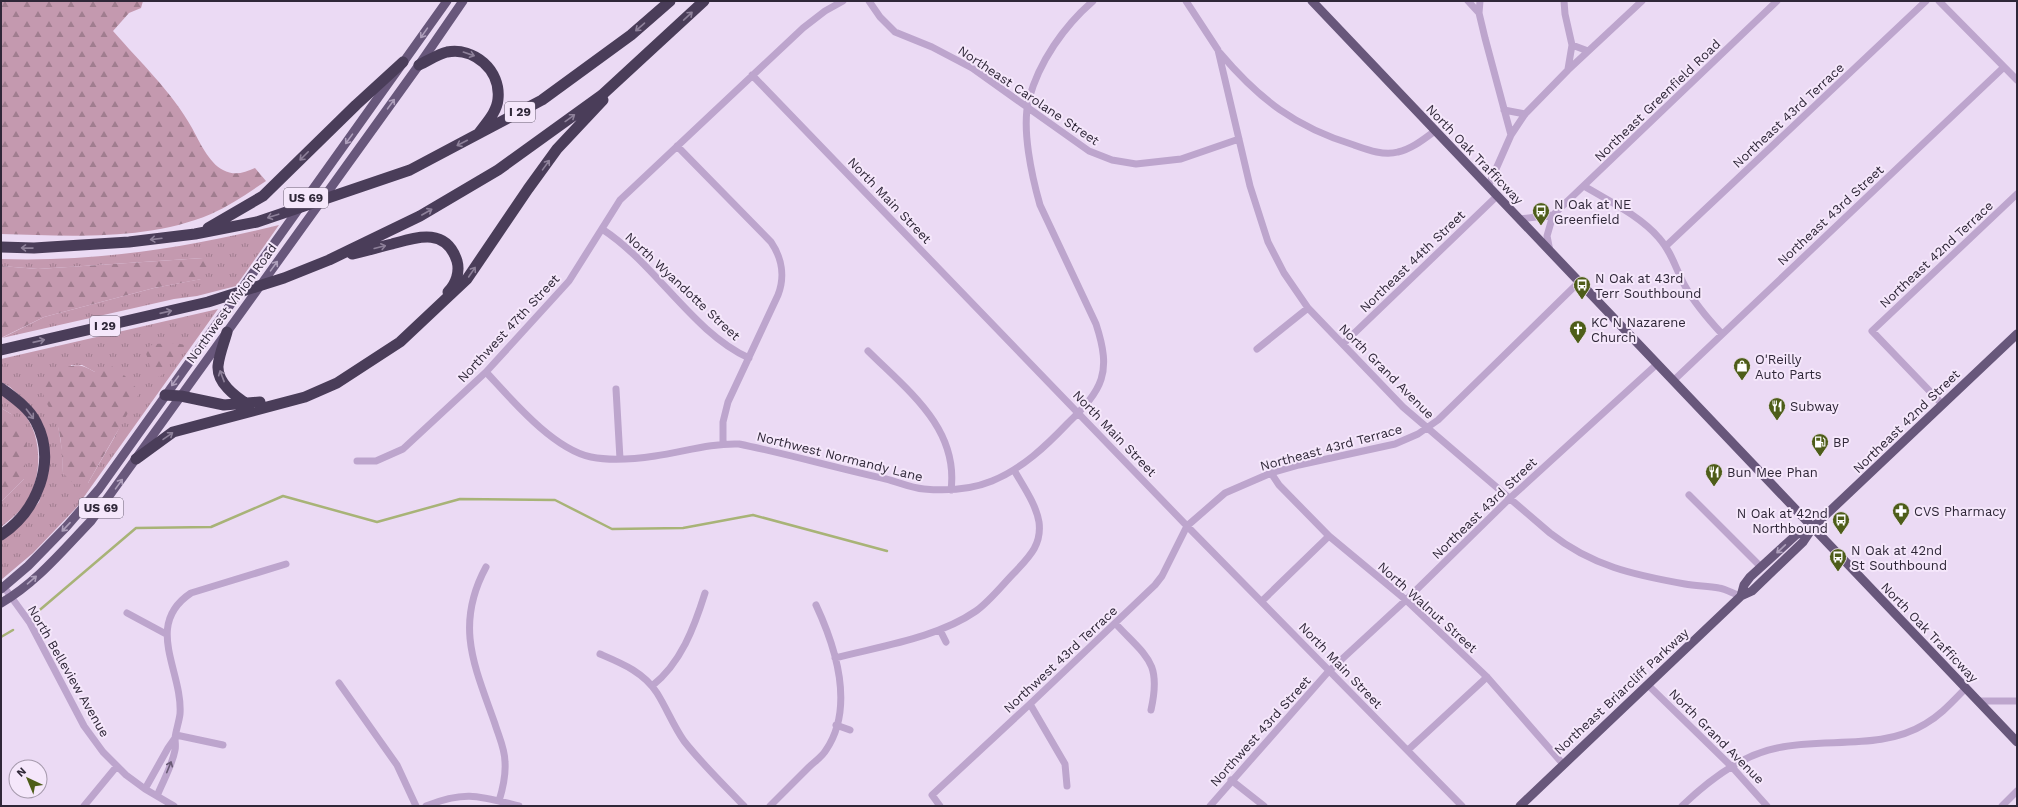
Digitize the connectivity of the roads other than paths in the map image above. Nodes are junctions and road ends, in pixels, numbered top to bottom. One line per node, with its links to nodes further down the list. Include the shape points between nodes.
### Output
1 (447, 1): 22 (main road, Northwest Vivion Road / US 69, one-way to 22)
2 (463, 1): 23 (main road, Northwest Vivion Road / US 69)
3 (670, 1): 38 (highway, I 29, one-way to 38, via 631,35 542,100)
4 (843, 1): 27 (street, Northwest 47th Street, via 825,10)
5 (869, 1): 31 (street, Northeast Carolane Street, via 895,32 956,59)
6 (1093, 1): 30 (street, Northwest Normandy Lane, via 1078,14 1054,46)
7 (1186, 1): 19 (street, North Grand Avenue)
8 (1312, 1): 37 (main road, North Oak Trafficway)
9 (1468, 1): 17 (street)
10 (1480, 1): 17 (street)
11 (1564, 1): 18 (street)
12 (1642, 1): 20 (street)
13 (1777, 1): 42 (street, Northeast Greenfield Road)
14 (1926, 1): 50 (street, Northeast 43rd Terrace)
15 (1939, 1): 24 (street)
16 (704, 2): 21 (highway, I 29, one-way to 16)
17 (1479, 13): 33 (street)
18 (1572, 45): 20 (street); 25 (street)
19 (1218, 50): 26 (street); 28 (street, North Grand Avenue)
20 (1588, 51): 25 (street)
21 (638, 61): 53 (highway, I 29, one-way to 21, via 420,216 498,170 602,94); 76 (highway, one-way to 21, via 173,432 305,397 337,383 400,342 467,279 557,149)
22 (404, 62): 49 (highway, one-way to 49, via 263,196); 69 (main road, Northwest Vivion Road / US 69, one-way to 69)
23 (419, 65): 38 (highway, one-way to 38, via 445,52 458,51 478,58 486,65 498,86 498,100 493,113); 56 (main road, Northwest Vivion Road / US 69, one-way to 23)
24 (2004, 66): 29 (street); 57 (street, Northeast 43rd Street)
25 (1568, 70): 34 (street)
26 (1236, 72): 28 (street); 37 (street, via 1289,118 1322,134 1356,146 1384,153 1399,152 1414,146)
27 (752, 75): 41 (street, Northwest 47th Street); 73 (street, North Main Street)
28 (1224, 78): 40 (street, North Grand Avenue)
29 (2017, 80)
30 (1030, 98): 31 (street); 32 (street, Northwest Normandy Lane)
31 (1018, 102): 32 (street, Northeast Carolane Street)
32 (1028, 109): 35 (street, Northeast Carolane Street); 36 (street, Northwest Normandy Lane)
33 (1504, 110): 34 (street); 39 (street)
34 (1525, 114): 39 (street)
35 (1040, 117): 36 (street); 40 (street, Northeast Carolane Street, via 1089,151 1131,164 1181,159)
36 (1027, 122): 73 (street, Northwest Normandy Lane, via 1030,164 1040,205 1096,324 1102,344 1104,365 1099,386 1088,405)
37 (1435, 131): 43 (main road, North Oak Trafficway)
38 (478, 135): 49 (highway, I 29, one-way to 49, via 410,170 350,192 257,222)
39 (1511, 135): 43 (street)
40 (1239, 139): 55 (street, North Grand Avenue, via 1250,186 1268,242 1284,273)
41 (677, 146): 48 (street, Northwest 47th Street, via 620,200); 63 (street, via 767,238 780,262 780,290)
42 (1584, 186): 46 (street, Northeast Greenfield Road); 50 (street, via 1646,225)
43 (1488, 187): 45 (main road, North Oak Trafficway)
44 (2017, 194): 72 (street, Northeast 42nd Terrace, via 1872,331)
45 (1497, 196): 47 (main road, North Oak Trafficway); 59 (street, Northeast 44th Street)
46 (1552, 215): 47 (street); 52 (street, via 1547,236)
47 (1519, 219): 52 (main road, North Oak Trafficway)
48 (602, 229): 63 (street, North Wyandotte Street, via 636,255 706,328 734,351); 65 (street, Northwest 47th Street, via 569,280)
49 (195, 234): 51 (highway, I 29, one-way to 51, via 34,248)
50 (1666, 246): 57 (street, via 1695,303)
51 (1, 247)
52 (1550, 252): 54 (main road, North Oak Trafficway)
53 (329, 260): 61 (highway, I 29, one-way to 53, via 208,302 284,278); 71 (highway, one-way to 71, via 422,236 437,238 448,245 455,254 459,269 455,283 417,321 342,374 307,390 269,401)
54 (1579, 282): 64 (main road, North Oak Trafficway); 74 (street, Northeast 43rd Terrace, via 1438,420)
55 (1308, 308): 59 (street, North Grand Avenue); 60 (street)
56 (226, 332): 70 (main road, Northwest Vivion Road / US 69); 71 (highway, one-way to 56, via 231,394 218,367)
57 (1722, 334): 66 (street, Northeast 43rd Street)
58 (2017, 334): 72 (main road, Northeast 42nd Street)
59 (1343, 344): 74 (street, North Grand Avenue)
60 (1258, 349)
61 (1, 350)
62 (868, 350): 81 (street, via 932,418 944,436 952,466)
63 (749, 358): 75 (street, via 725,412)
64 (1657, 364): 66 (main road, North Oak Trafficway); 83 (street, Northeast 43rd Street)
65 (486, 372): 77 (street, Northwest Normandy Lane, via 556,441 591,457); 78 (street, Northwest 47th Street, via 403,449 381,459)
66 (1673, 381): 85 (main road, North Oak Trafficway)
67 (1, 388): 86 (highway, one-way to 86, via 22,404 36,422 44,442 45,464 39,490 29,508)
68 (616, 389): 77 (street)
69 (165, 395): 70 (highway); 91 (main road, Northwest Vivion Road / US 69, one-way to 91, via 99,489 67,526)
70 (181, 396): 71 (highway, via 224,405); 76 (main road, Northwest Vivion Road / US 69)
71 (247, 404)
72 (1942, 404): 85 (main road, Northeast 42nd Street)
73 (1079, 414): 79 (street, Northwest Normandy Lane, via 1040,451); 84 (street, North Main Street)
74 (1426, 428): 80 (street, Northeast 43rd Terrace, via 1395,444 1299,465); 83 (street, North Grand Avenue)
75 (723, 443): 77 (street, Northwest Normandy Lane, via 654,456); 81 (street, Northwest Normandy Lane, via 777,452 922,489)
76 (136, 458): 94 (main road, Northwest Vivion Road / US 69, one-way to 76, via 42,571 91,521)
77 (620, 459)
78 (357, 462)
79 (1014, 470): 81 (street, Northwest Normandy Lane, via 978,486); 101 (street, via 1036,511 1039,528 1035,550 978,610)
80 (1271, 474): 84 (street, Northeast 43rd Terrace, via 1225,493); 87 (street, North Walnut Street)
81 (952, 490)
82 (1689, 495): 90 (street)
83 (1510, 498): 93 (street, North Grand Avenue, via 1553,536 1590,559 1627,573 1697,587 1719,588); 95 (street, Northeast 43rd Street)
84 (1187, 526): 96 (street, North Main Street); 100 (street, Northwest 43rd Terrace, via 1162,576)
85 (1813, 527): 90 (main road, Northeast Briarcliff Parkway, one-way to 90, via 1796,535); 93 (main road, Northeast Briarcliff Parkway, via 1803,542 1752,591); 111 (main road, North Oak Trafficway)
86 (1, 535)
87 (1329, 536): 95 (street, North Walnut Street); 96 (street)
88 (286, 564): 102 (street, via 192,593 182,599 172,613)
89 (486, 567): 130 (street, via 471,604 469,633 471,652 504,751 506,777)
90 (1761, 567): 93 (main road, Northeast Briarcliff Parkway, via 1744,585)
91 (3, 588): 94 (street, North Belleview Avenue)
92 (705, 593): 110 (street, via 695,626 678,658)
93 (1741, 596): 109 (main road, Northeast Briarcliff Parkway)
94 (12, 597): 97 (main road, Northwest Vivion Road / US 69); 123 (street, North Belleview Avenue, via 30,623 84,726)
95 (1406, 600): 106 (street, Northeast 43rd Street); 107 (street, North Walnut Street)
96 (1262, 601): 106 (street, North Main Street)
97 (1, 603)
98 (816, 605): 105 (street)
99 (127, 613): 102 (street)
100 (1115, 623): 114 (street, Northwest 43rd Terrace); 115 (street, via 1151,663 1156,677)
101 (940, 630): 103 (street); 105 (street)
102 (166, 634): 118 (street, via 167,650 179,693 180,714)
103 (946, 642)
104 (600, 654): 110 (street, via 636,671)
105 (835, 658): 116 (street, via 841,690)
106 (1328, 672): 121 (street, North Main Street); 125 (street, Northwest 43rd Street)
107 (1487, 677): 121 (street); 122 (street, North Walnut Street)
108 (339, 683): 133 (street, via 397,765)
109 (1648, 685): 122 (main road, Northeast Briarcliff Parkway); 124 (street, North Grand Avenue)
110 (652, 686): 136 (street, via 670,719 692,750)
111 (1966, 688): 112 (main road, North Oak Trafficway); 124 (street, via 1934,718 1899,736 1882,740 1825,742 1777,748 1752,756)
112 (1979, 701): 113 (street); 119 (main road, North Oak Trafficway)
113 (2017, 701)
114 (1030, 704): 126 (street, via 1065,764); 138 (street, Northwest 43rd Terrace, via 932,795)
115 (1151, 710)
116 (836, 725): 117 (street); 137 (street, via 826,751)
117 (850, 730)
118 (176, 736): 120 (street); 127 (street); 129 (street, one-way to 118, via 176,750)
119 (2017, 742)
120 (224, 745)
121 (1408, 750): 141 (street, North Main Street)
122 (1563, 764): 142 (main road, Northeast Briarcliff Parkway)
123 (116, 766): 127 (street, North Belleview Avenue); 131 (street)
124 (1732, 767): 143 (street); 144 (street, North Grand Avenue)
125 (1230, 780): 139 (street, Northwest 43rd Street); 140 (street)
126 (1067, 786)
127 (145, 789): 129 (street, North Belleview Avenue)
128 (2017, 791): 145 (street)
129 (157, 796): 132 (street, North Belleview Avenue)
130 (500, 801): 134 (street, via 462,795); 135 (street)
131 (84, 806)
132 (174, 806)
133 (416, 806)
134 (426, 806)
135 (519, 806)
136 (744, 806)
137 (770, 806)
138 (940, 806)
139 (1210, 806)
140 (1264, 806)
141 (1462, 806)
142 (1520, 806)
143 (1682, 806)
144 (1767, 806)
145 (2002, 806)

